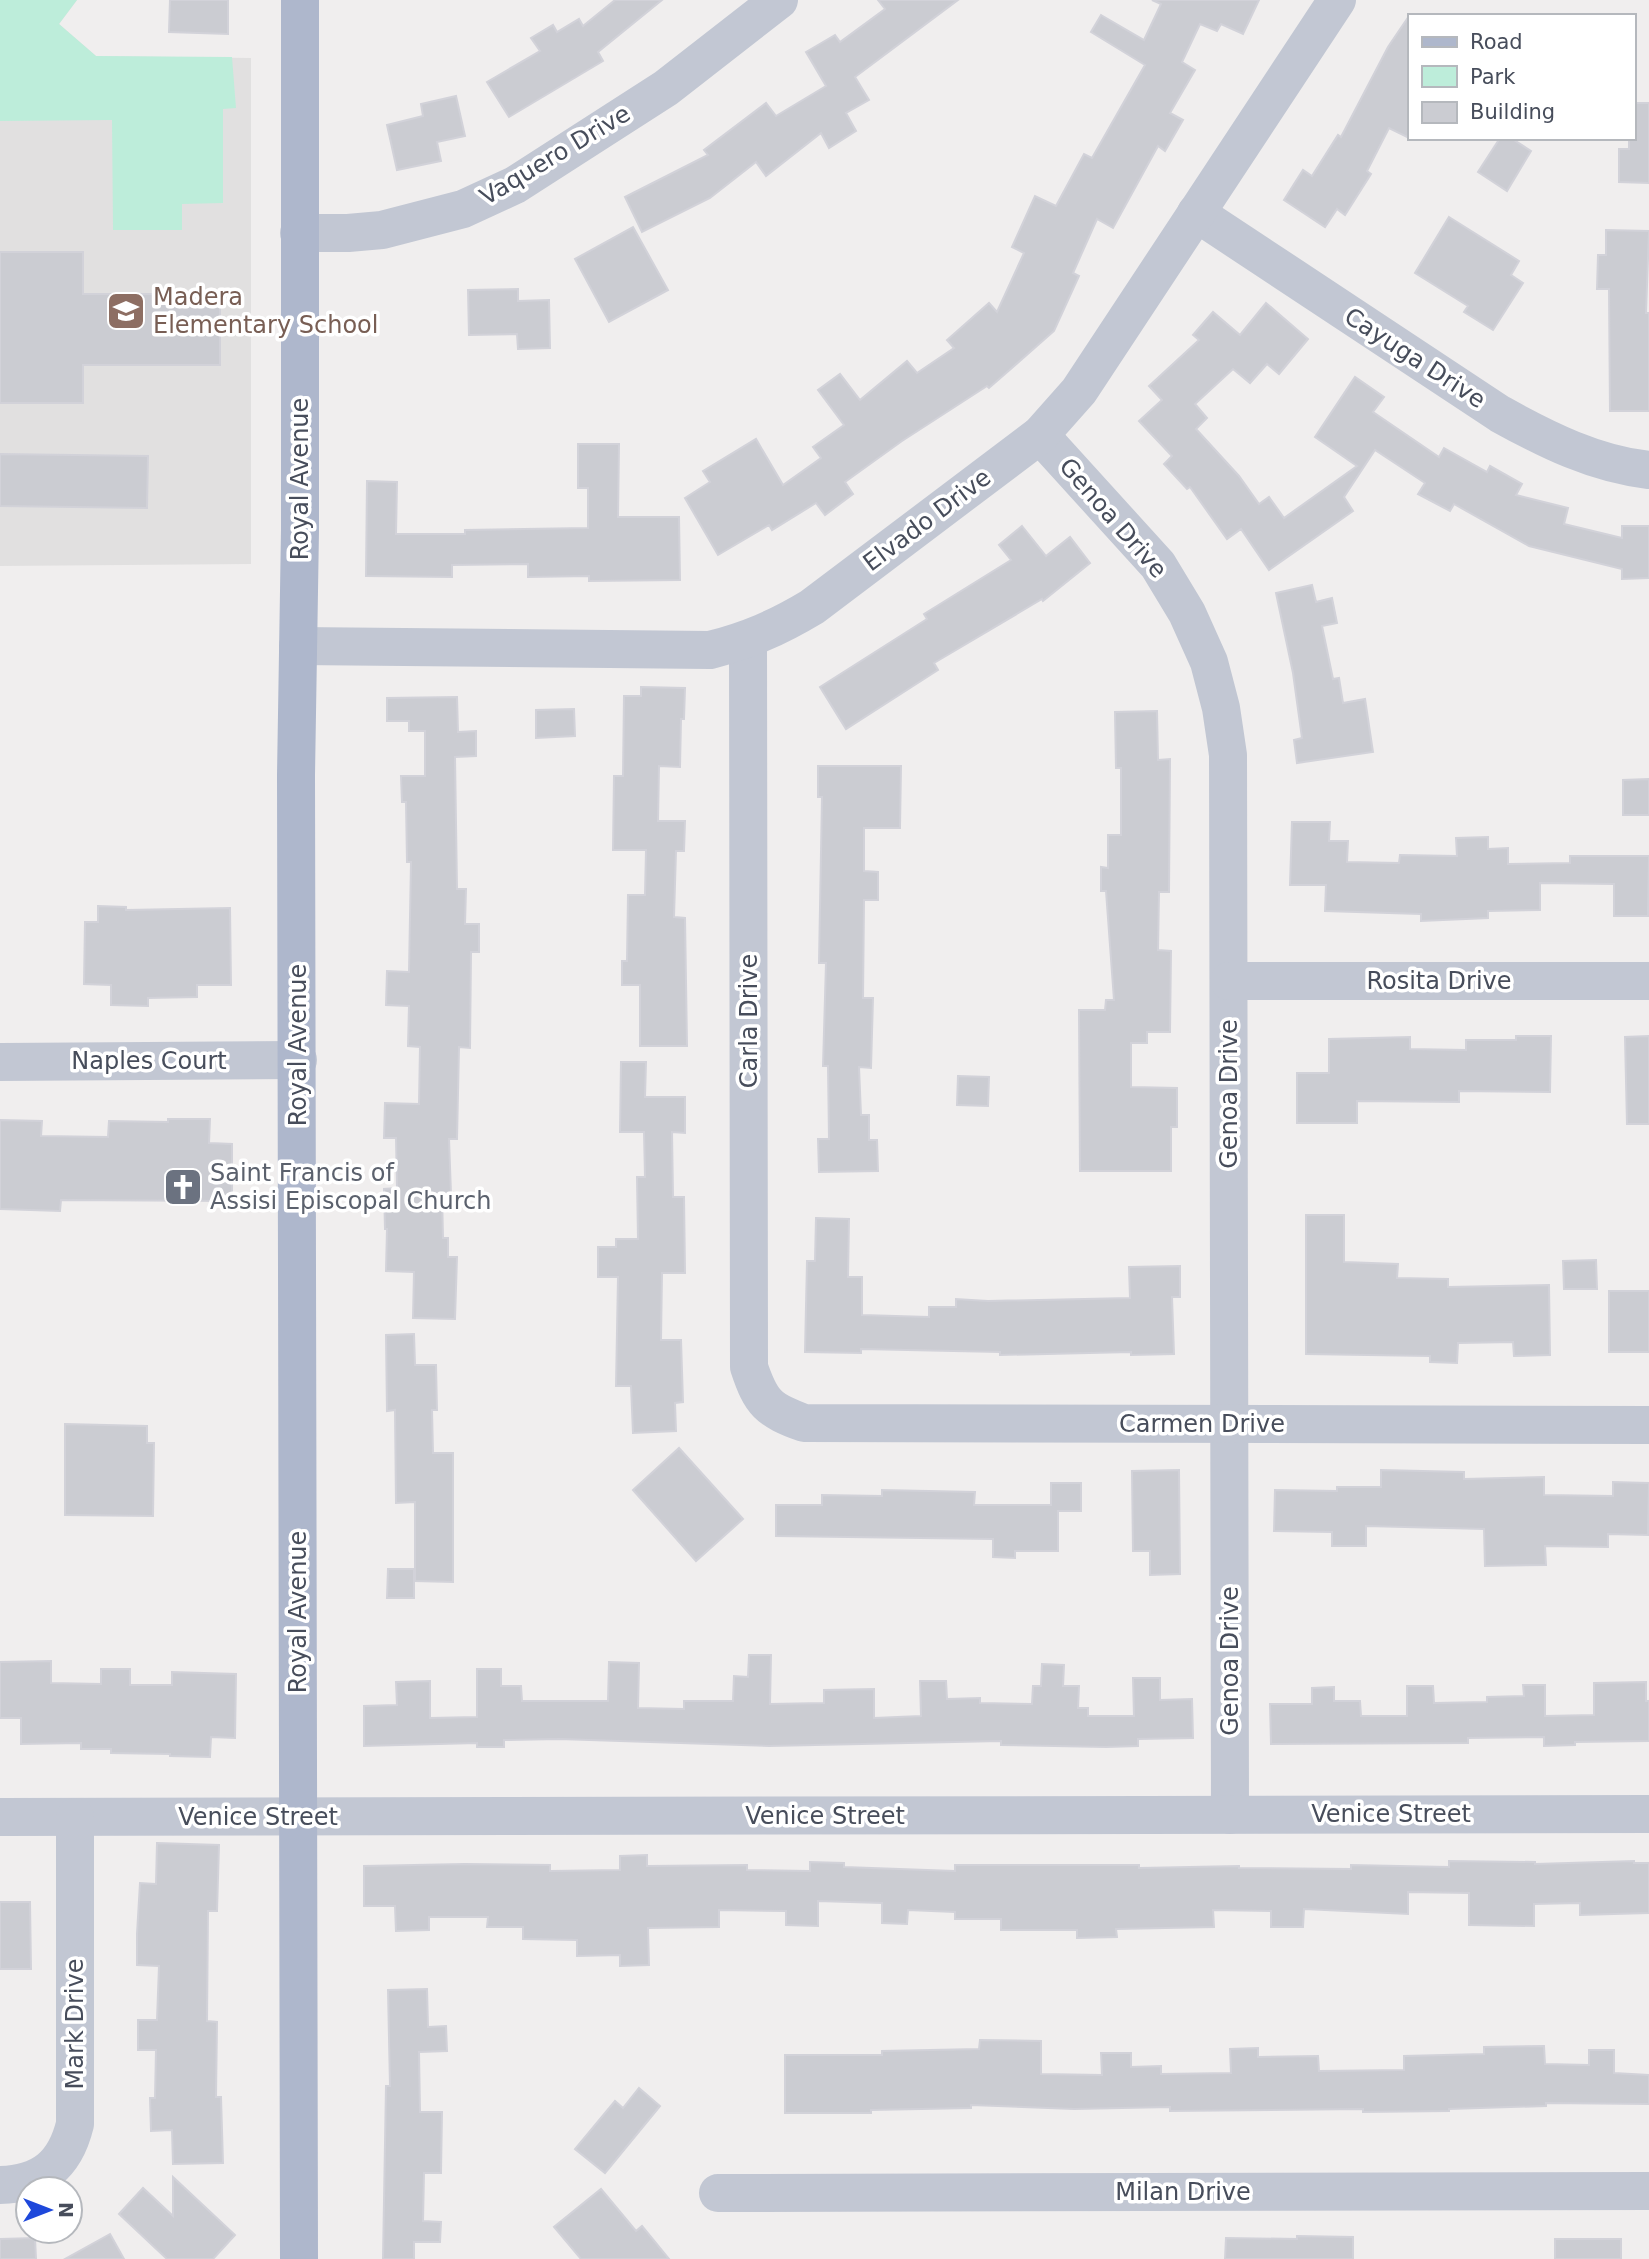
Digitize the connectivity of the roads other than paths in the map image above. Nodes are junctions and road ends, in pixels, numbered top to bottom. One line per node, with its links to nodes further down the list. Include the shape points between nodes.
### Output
1 (300, 0): 5 (main road, Royal Avenue)
2 (779, 0): 5 (street, Vaquero Drive, via 666,88 515,185 463,209 382,230)
3 (1337, 0): 4 (street, Elvado Drive)
4 (1196, 213): 6 (street, Elvado Drive, via 1079,391); 7 (street, Cayuga Drive, via 1500,414 1595,458)
5 (299, 233): 9 (main road, Royal Avenue)
6 (1040, 435): 8 (street, Elvado Drive, via 812,607); 10 (street, Genoa Drive, via 1158,565 1188,613 1209,662 1228,755)
7 (1649, 470)
8 (748, 640): 9 (street, Elvado Drive, via 710,650); 14 (street, Carla Drive, via 749,1367)
9 (298, 646): 12 (main road, Royal Avenue)
10 (1229, 981): 11 (street, Rosita Drive); 15 (street, Genoa Drive)
11 (1649, 981)
12 (298, 1060): 13 (street, Naples Court); 21 (main road, Royal Avenue)
13 (0, 1062)
14 (763, 1399): 15 (street, Carmen Drive, via 778,1413 804,1423)
15 (1230, 1424): 16 (street, Carmen Drive); 18 (street, Genoa Drive)
16 (1649, 1425)
17 (1649, 1814): 18 (street, Venice Street)
18 (1230, 1815): 21 (street, Venice Street)
19 (0, 1817): 20 (street, Venice Street)
20 (75, 1817): 21 (street, Venice Street); 22 (street, Mark Drive, via 75,2124 60,2161 43,2176)
21 (298, 1817): 25 (main road, Royal Avenue)
22 (0, 2185)
23 (1649, 2191): 24 (street, Milan Drive)
24 (718, 2193)
25 (299, 2259)

